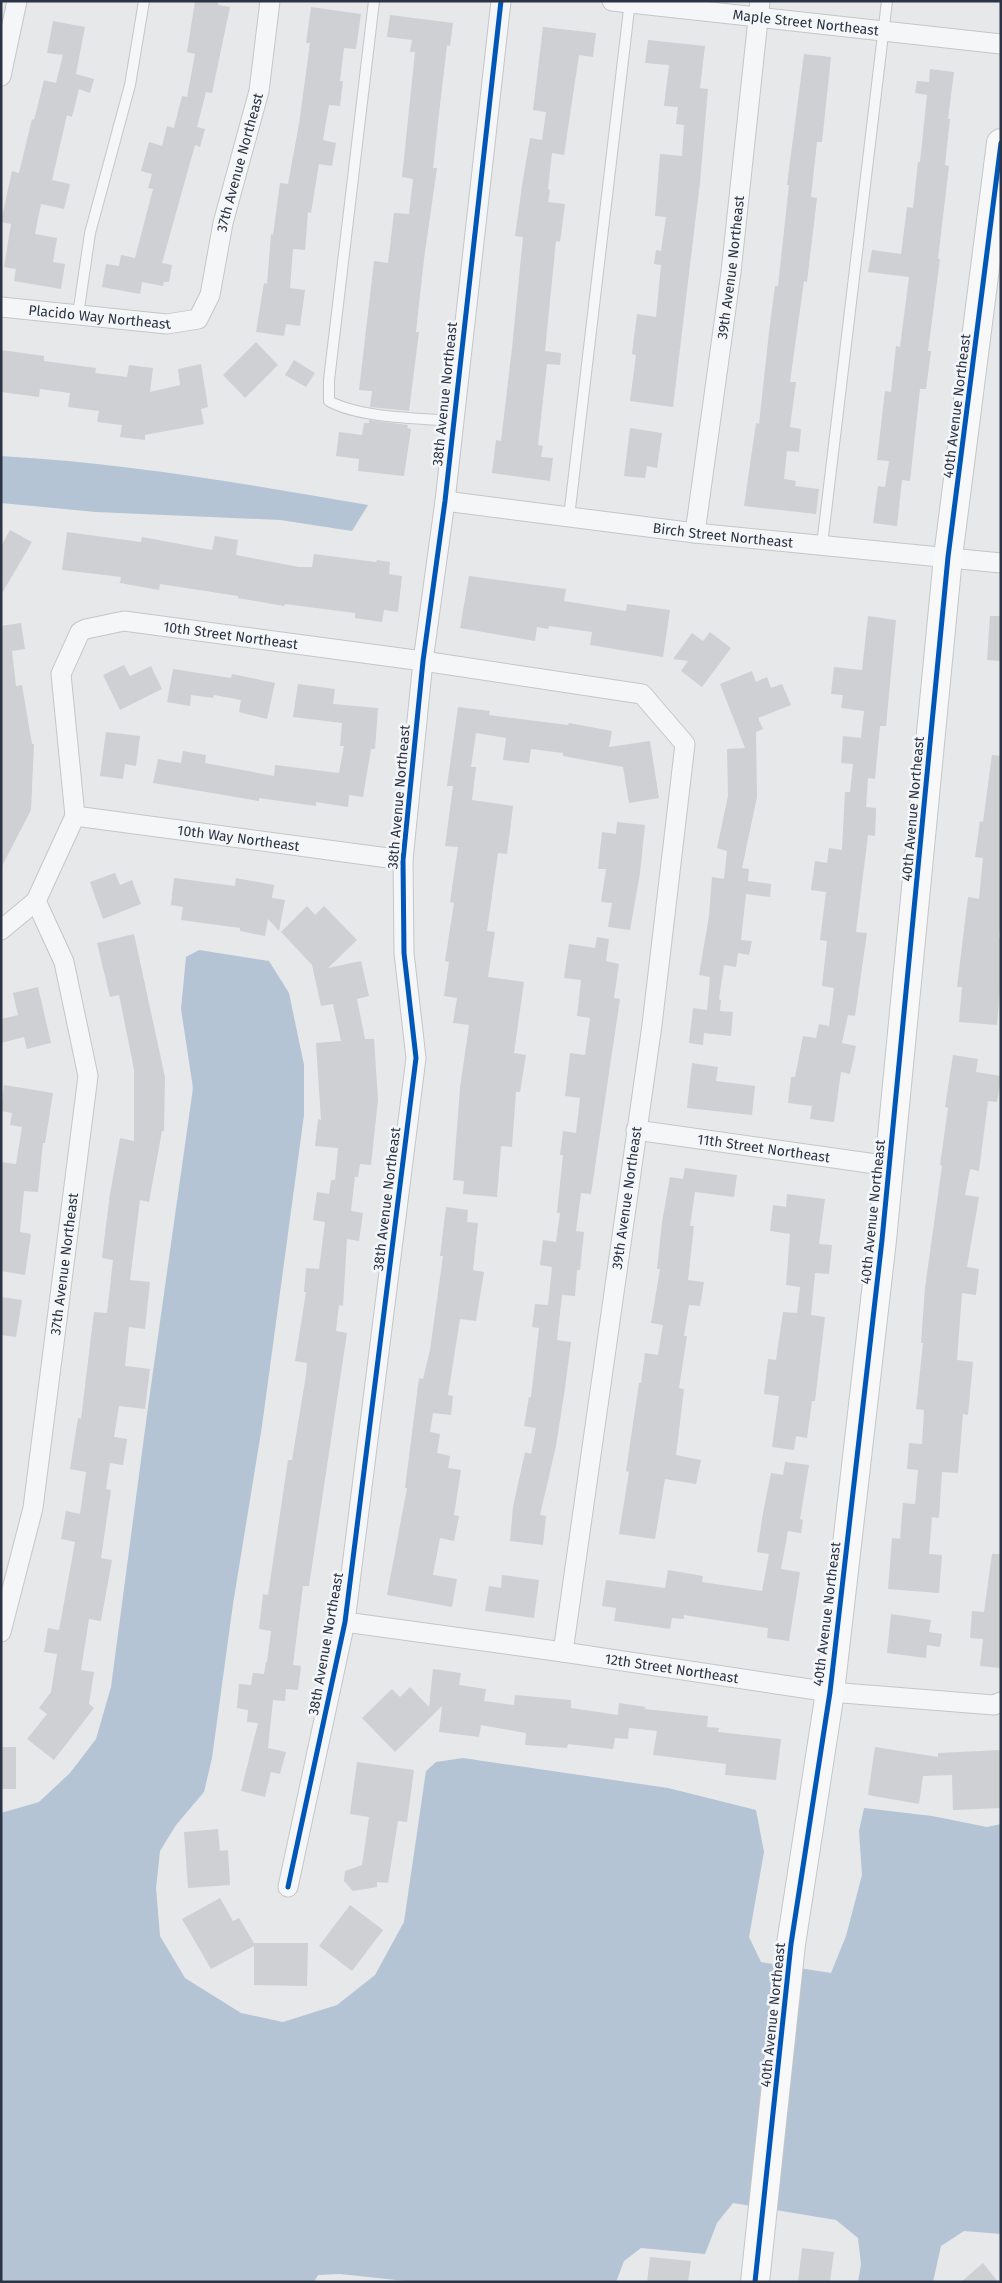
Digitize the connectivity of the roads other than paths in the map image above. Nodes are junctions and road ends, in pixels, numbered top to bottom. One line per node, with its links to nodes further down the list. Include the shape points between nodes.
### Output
1 (17, 1): 11 (street)
2 (144, 1): 14 (lane, via 130,85 90,232)
3 (270, 1): 15 (street, 37th Avenue Northeast, via 259,91 223,223 210,295)
4 (374, 1): 16 (lane, via 329,401 356,411)
5 (501, 1): 16 (street, 38th Avenue Northeast)
6 (887, 1): 9 (lane)
7 (624, 2): 8 (street, Maple Street Northeast); 18 (lane)
8 (759, 10): 9 (street, Maple Street Northeast); 19 (street, 39th Avenue Northeast, via 731,272)
9 (883, 32): 10 (street, Maple Street Northeast); 20 (lane)
10 (1001, 44)
11 (1, 76)
12 (1001, 143): 21 (street, 40th Avenue Northeast)
13 (1, 307): 14 (street, Placido Way Northeast)
14 (78, 315): 15 (street, Placido Way Northeast, via 167,324)
15 (198, 319)
16 (453, 421): 17 (street, 38th Avenue Northeast)
17 (445, 501): 18 (street, Birch Street Northeast); 23 (street, 38th Avenue Northeast)
18 (569, 517): 19 (street, Birch Street Northeast)
19 (695, 533): 20 (street, Birch Street Northeast)
20 (822, 545): 21 (street, Birch Street Northeast)
21 (948, 557): 22 (street, Birch Street Northeast); 30 (street, 40th Avenue Northeast)
22 (1001, 563)
23 (423, 661): 24 (street, 10th Street Northeast, via 642,694); 25 (street, 10th Street Northeast, via 124,621 86,629 80,632 61,674); 26 (street, 38th Avenue Northeast)
24 (685, 744): 29 (street, 39th Avenue Northeast, via 652,1025)
25 (75, 816): 26 (street, 10th Way Northeast); 27 (street)
26 (402, 860): 31 (street, 38th Avenue Northeast, via 404,953 416,1058)
27 (36, 901): 28 (street); 32 (street, 37th Avenue Northeast, via 64,962 88,1076 33,1508)
28 (1, 930)
29 (636, 1130): 30 (street, 11th Street Northeast); 33 (street, 39th Avenue Northeast)
30 (890, 1166): 34 (street, 40th Avenue Northeast)
31 (344, 1622): 33 (street, 12th Street Northeast); 36 (street, 38th Avenue Northeast)
32 (1, 1632)
33 (563, 1652): 34 (street, 12th Street Northeast)
34 (830, 1692): 35 (street, 12th Street Northeast, via 994,1705); 37 (street, 40th Avenue Northeast, via 791,1944)
35 (1001, 1702)
36 (288, 1887)
37 (755, 2282)

